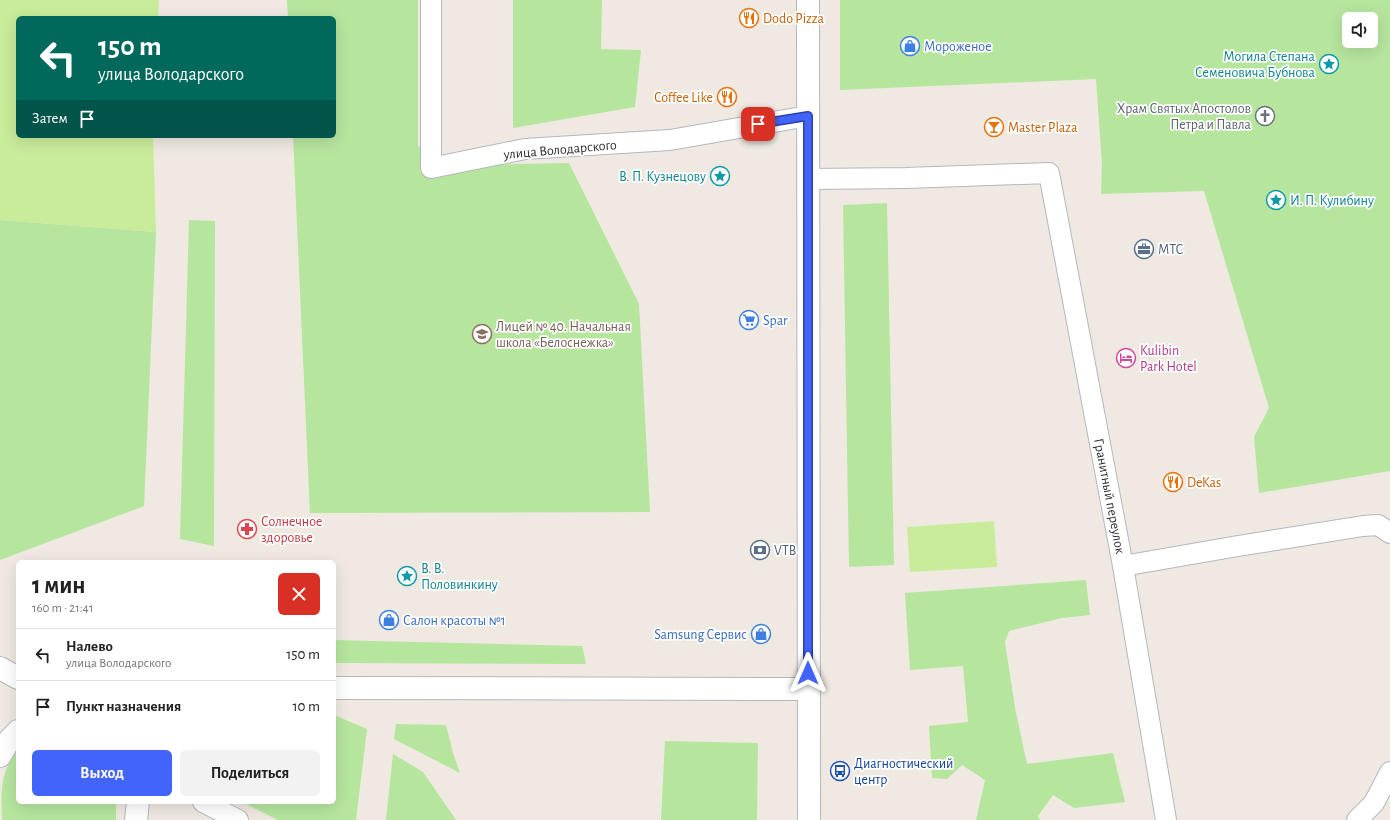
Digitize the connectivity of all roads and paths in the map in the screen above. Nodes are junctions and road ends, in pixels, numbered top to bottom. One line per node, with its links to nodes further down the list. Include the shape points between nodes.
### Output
1 (431, 0): 3 (street, улица Володарского, via 431,168 524,149 670,140)
2 (808, 0): 3 (main road)
3 (808, 116): 4 (main road)
4 (808, 179): 6 (street, Гранитный переулок, via 1049,173); 10 (main road)
5 (1390, 533): 6 (street, via 1378,525 1363,526)
6 (1123, 566): 19 (street, Гранитный переулок)
7 (0, 668): 8 (main road)
8 (16, 677)
9 (336, 688): 10 (main road)
10 (808, 689): 18 (main road)
11 (16, 733): 12 (main road)
12 (0, 756)
13 (1390, 772): 20 (street, via 1374,803)
14 (138, 804): 16 (main road)
15 (207, 804): 17 (street)
16 (136, 820)
17 (238, 820)
18 (809, 820)
19 (1166, 820)
20 (1357, 820)

